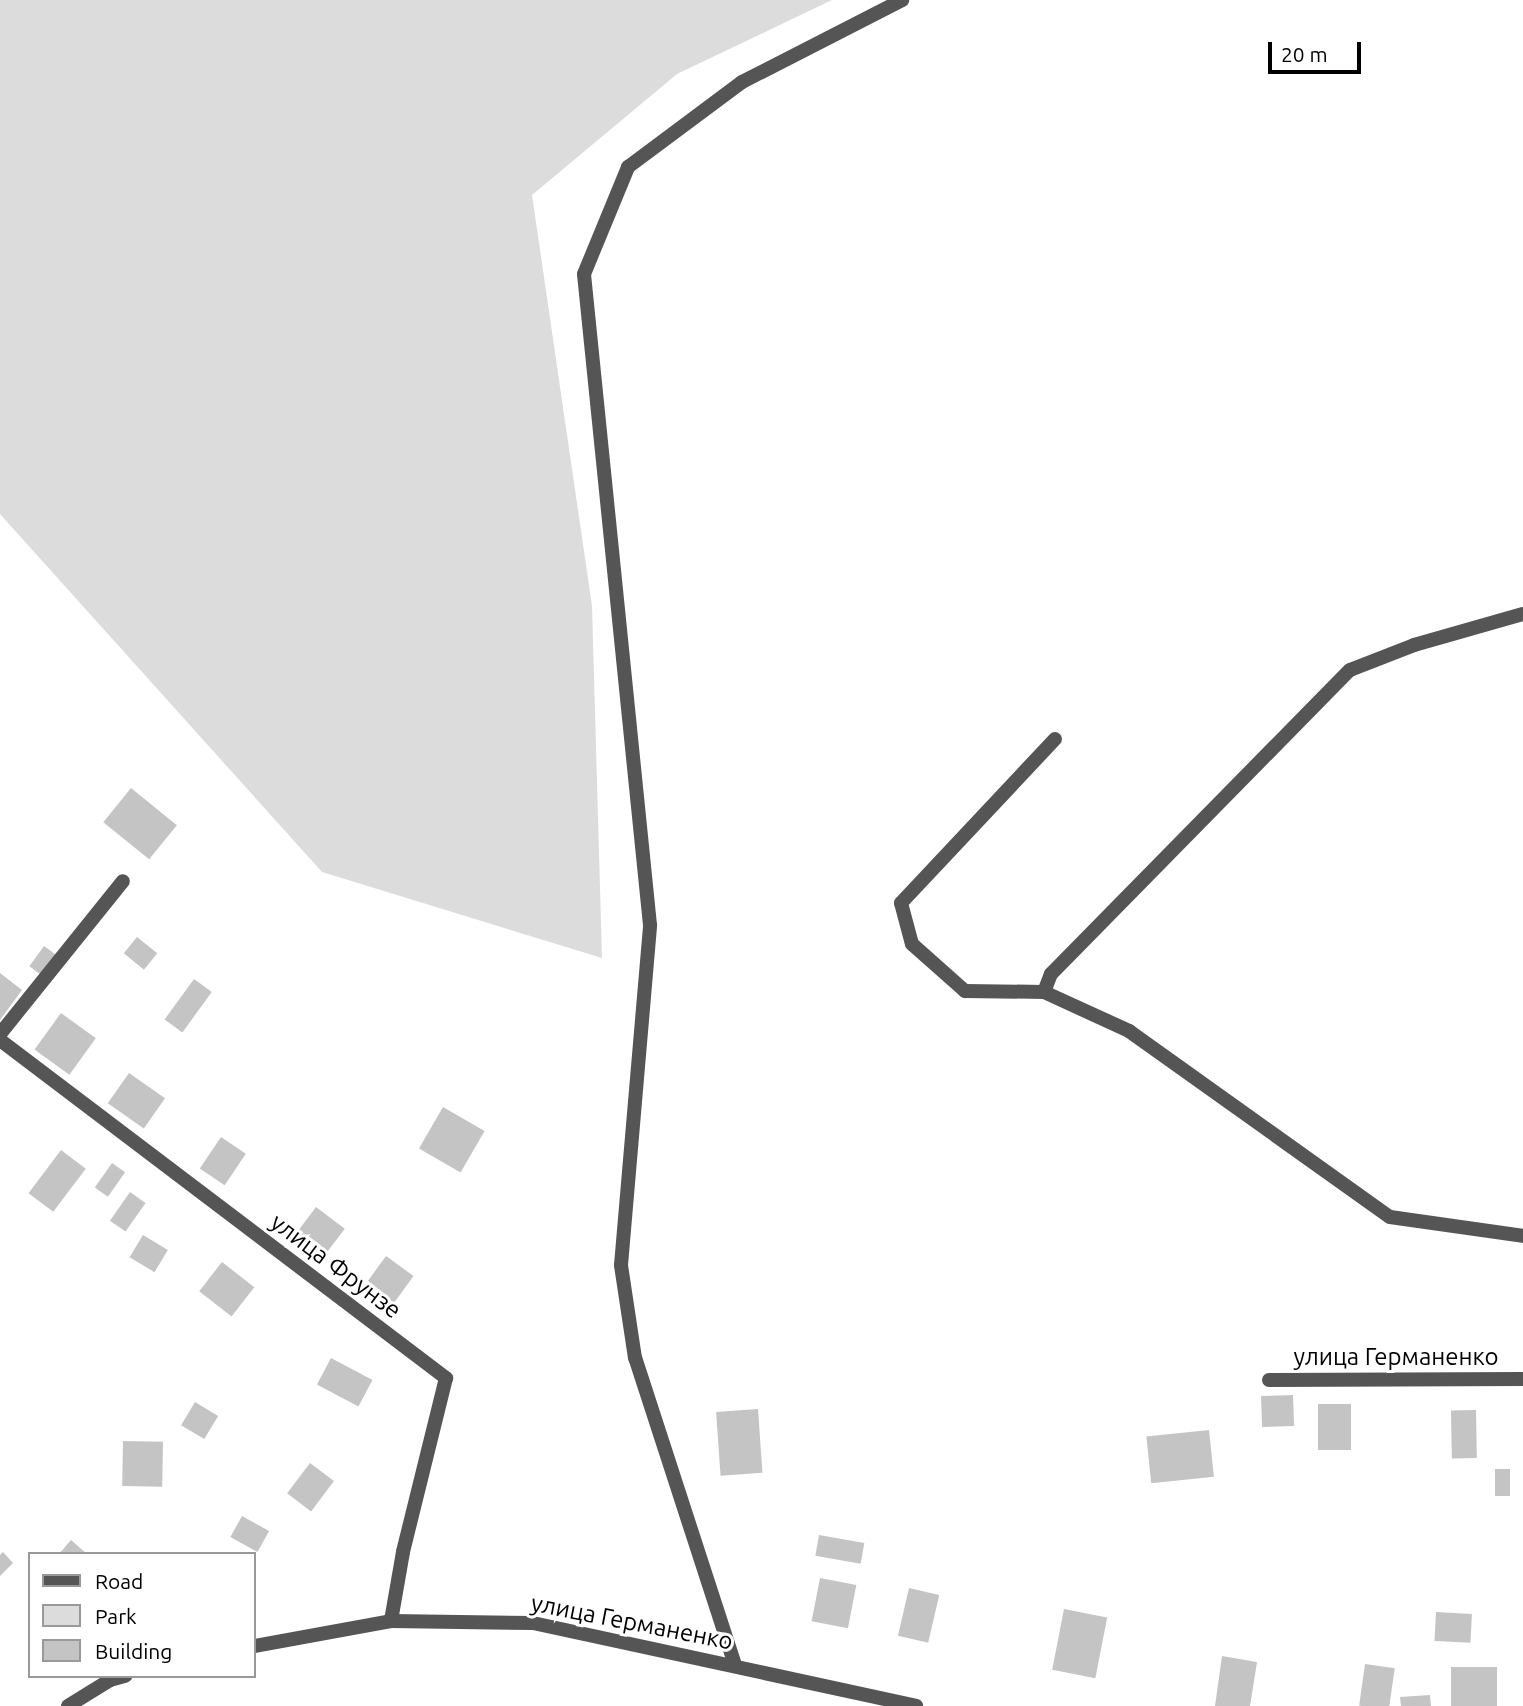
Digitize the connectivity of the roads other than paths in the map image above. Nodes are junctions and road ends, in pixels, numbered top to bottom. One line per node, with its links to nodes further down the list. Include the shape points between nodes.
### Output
1 (902, 0): 13 (street, via 742,82 628,167 583,274 650,925 621,1265 635,1358)
2 (1523, 614): 5 (street, via 1414,645 1350,670 1051,974)
3 (1055, 739): 5 (street, via 901,903 912,944 965,991)
4 (123, 881): 6 (street)
5 (1044, 992): 8 (street, via 1129,1031 1390,1217)
6 (0, 1034)
7 (0, 1040): 11 (street, улица Фрунзе, via 446,1378)
8 (1523, 1236)
9 (1523, 1379): 10 (street, улица Германенко)
10 (1269, 1380)
11 (391, 1620): 12 (street, улица Германенко); 13 (street, улица Германенко, via 533,1623)
12 (256, 1646)
13 (735, 1665): 16 (street, улица Германенко)
14 (118, 1678): 15 (street)
15 (68, 1706)
16 (916, 1706)

